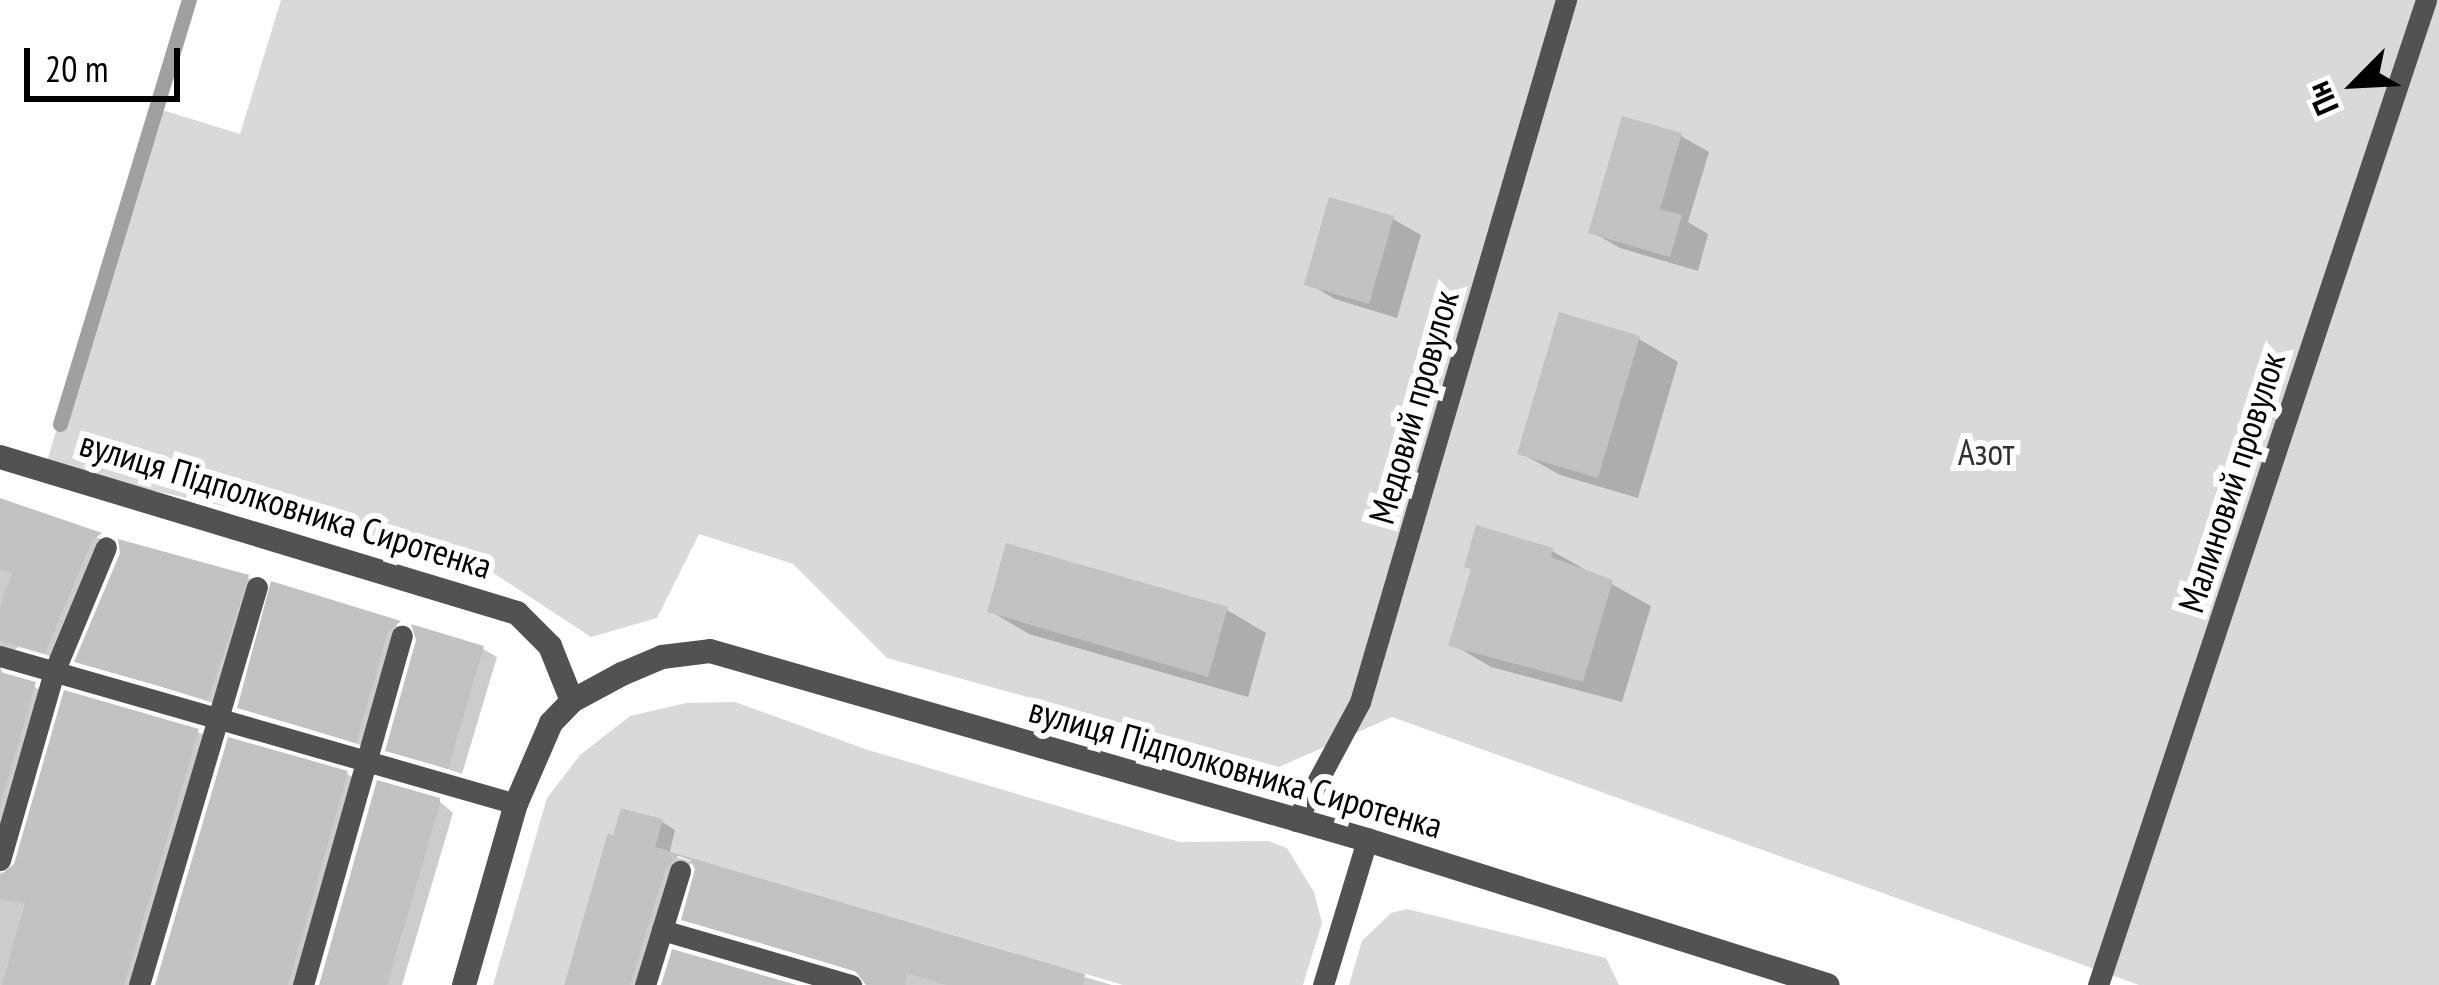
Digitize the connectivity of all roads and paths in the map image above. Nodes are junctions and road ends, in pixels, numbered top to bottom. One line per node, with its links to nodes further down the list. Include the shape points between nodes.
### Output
1 (1566, 0): 13 (lane, Медовий провулок, via 1360,702)
2 (2426, 0): 25 (lane, Малиновий провулок)
3 (0, 457): 9 (street, вулиця Підполковника Сиротенка, via 517,613 550,646)
4 (106, 547): 8 (lane)
5 (257, 587): 10 (lane)
6 (402, 636): 11 (lane)
7 (0, 656): 8 (lane)
8 (54, 672): 10 (lane); 15 (lane)
9 (572, 701): 12 (street, via 550,723); 13 (street, вулиця Підполковника Сиротенка, via 662,657 710,651)
10 (216, 720): 11 (lane); 18 (lane)
11 (367, 759): 12 (lane); 19 (lane)
12 (516, 804): 20 (street)
13 (1296, 821): 14 (street, вулиця Підполковника Сиротенка)
14 (1366, 840): 23 (lane); 24 (street, вулиця Підполковника Сиротенка)
15 (0, 860)
16 (680, 871): 17 (lane)
17 (662, 930): 21 (lane); 22 (lane)
18 (139, 985)
19 (303, 985)
20 (464, 985)
21 (645, 985)
22 (850, 985)
23 (1323, 985)
24 (1828, 985)
25 (2098, 985)

